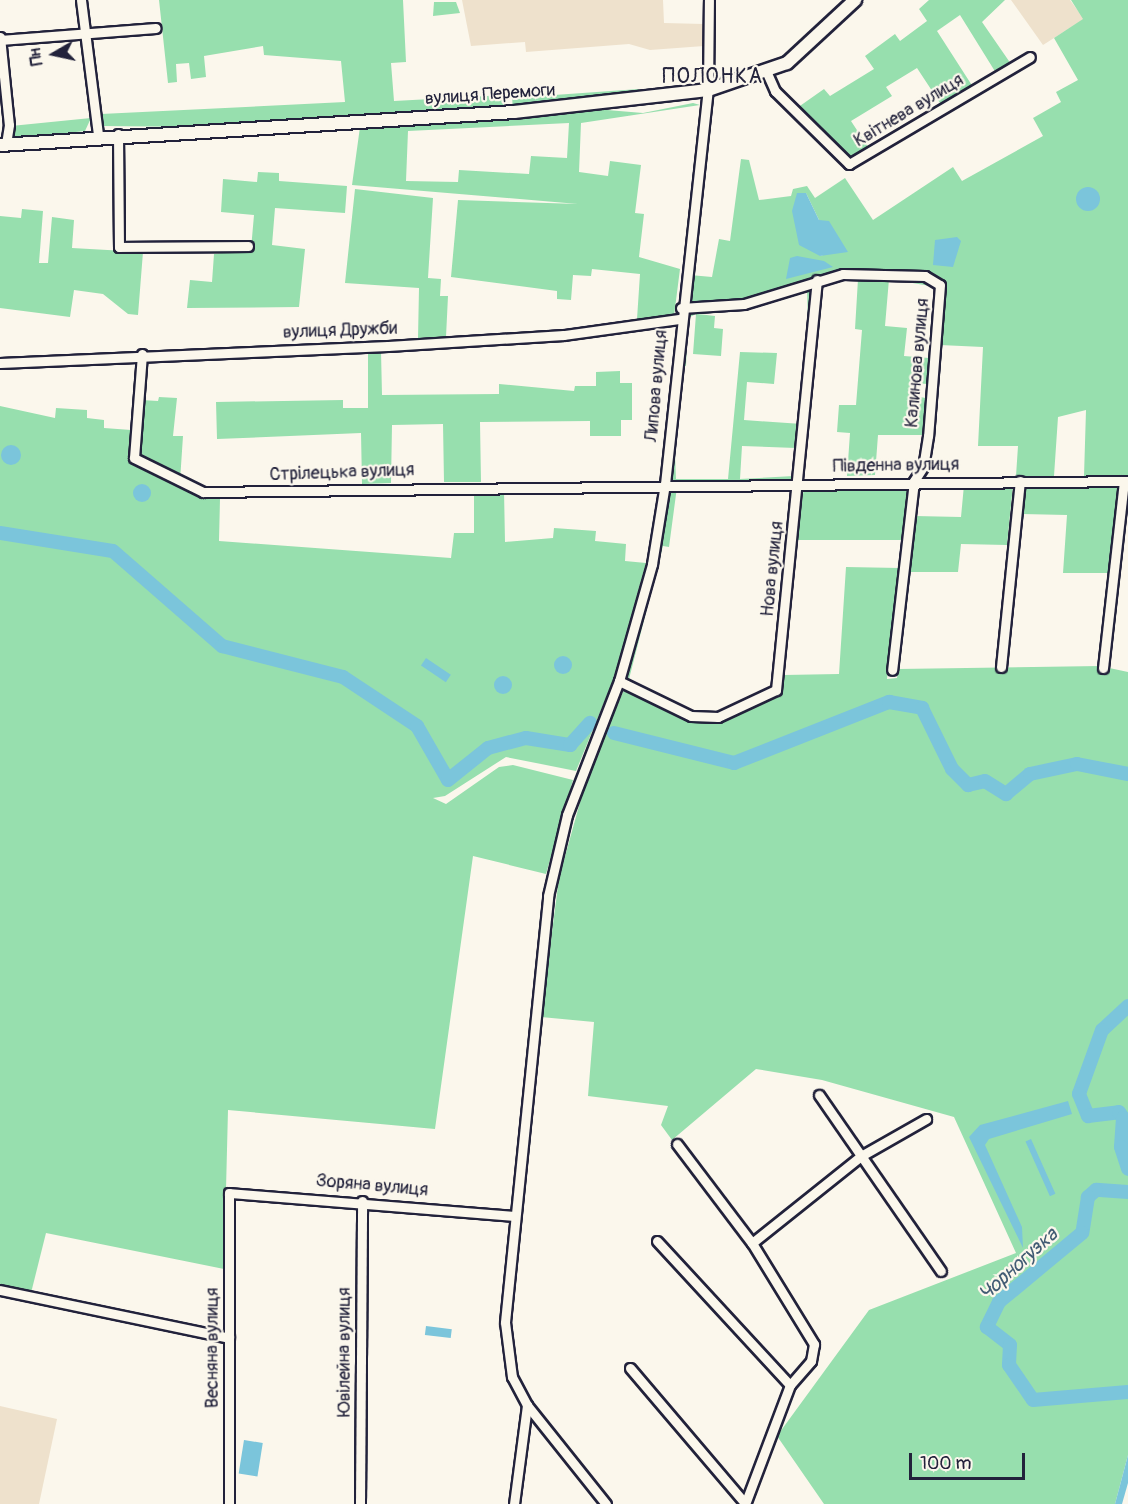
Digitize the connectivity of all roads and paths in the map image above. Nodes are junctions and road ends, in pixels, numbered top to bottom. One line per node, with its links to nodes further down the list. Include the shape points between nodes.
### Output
1 (81, 0): 5 (street)
2 (709, 0): 9 (street, Липова вулиця)
3 (855, 0): 8 (main road, вулиця Перемоги, via 787,63)
4 (156, 28): 5 (street)
5 (86, 34): 6 (street); 11 (street)
6 (0, 39): 12 (street, via 9,125)
7 (1030, 57): 8 (street, Квітнева вулиця, via 849,164 775,92)
8 (766, 73): 9 (main road, вулиця Перемоги)
9 (708, 90): 10 (main road, вулиця Перемоги, via 514,112); 15 (street, Липова вулиця)
10 (118, 134): 11 (main road, вулиця Перемоги); 13 (street, via 119,247)
11 (98, 135): 12 (main road, вулиця Перемоги)
12 (3, 145)
13 (248, 246)
14 (817, 280): 15 (street, Калинова вулиця, via 744,304); 19 (street, Калинова вулиця, via 880,272 925,276 940,285 928,436 923,467); 23 (street, Нова вулиця)
15 (681, 308): 16 (street, Липова вулиця)
16 (680, 319): 17 (street, вулиця Дружби, via 564,334 388,346); 22 (street, Липова вулиця)
17 (142, 354): 18 (street, вулиця Дружби); 22 (street, Стрілецька вулиця, via 134,458 203,492)
18 (0, 363)
19 (914, 481): 20 (street, Південна вулиця); 23 (street, Південна вулиця); 26 (street, Калинова вулиця)
20 (1020, 481): 21 (street, Південна вулиця); 24 (street)
21 (1126, 481): 25 (street)
22 (665, 484): 23 (street, Південна вулиця); 27 (street, Липова вулиця, via 652,564)
23 (800, 484): 27 (street, Нова вулиця, via 776,690 718,717 691,716)
24 (1001, 667)
25 (1104, 668)
26 (892, 670)
27 (619, 681): 34 (street, Липова вулиця, via 567,814 548,896)
28 (819, 1095): 31 (street)
29 (926, 1119): 31 (street)
30 (677, 1144): 36 (street)
31 (861, 1156): 36 (street); 37 (street)
32 (229, 1193): 33 (street, Зоряна вулиця); 39 (street, Весняна вулиця)
33 (362, 1201): 34 (street, Зоряна вулиця); 44 (street, Ювілейна вулиця)
34 (513, 1216): 42 (street, Липова вулиця, via 505,1322 512,1377)
35 (657, 1241): 41 (street)
36 (752, 1243): 41 (street, via 814,1344 811,1361)
37 (941, 1270)
38 (0, 1290): 39 (street)
39 (229, 1338): 43 (street, Весняна вулиця)
40 (630, 1368): 47 (street)
41 (790, 1384): 47 (street)
42 (526, 1405): 45 (street); 46 (street, Липова вулиця)
43 (229, 1504)
44 (360, 1504)
45 (514, 1504)
46 (606, 1504)
47 (745, 1504)

